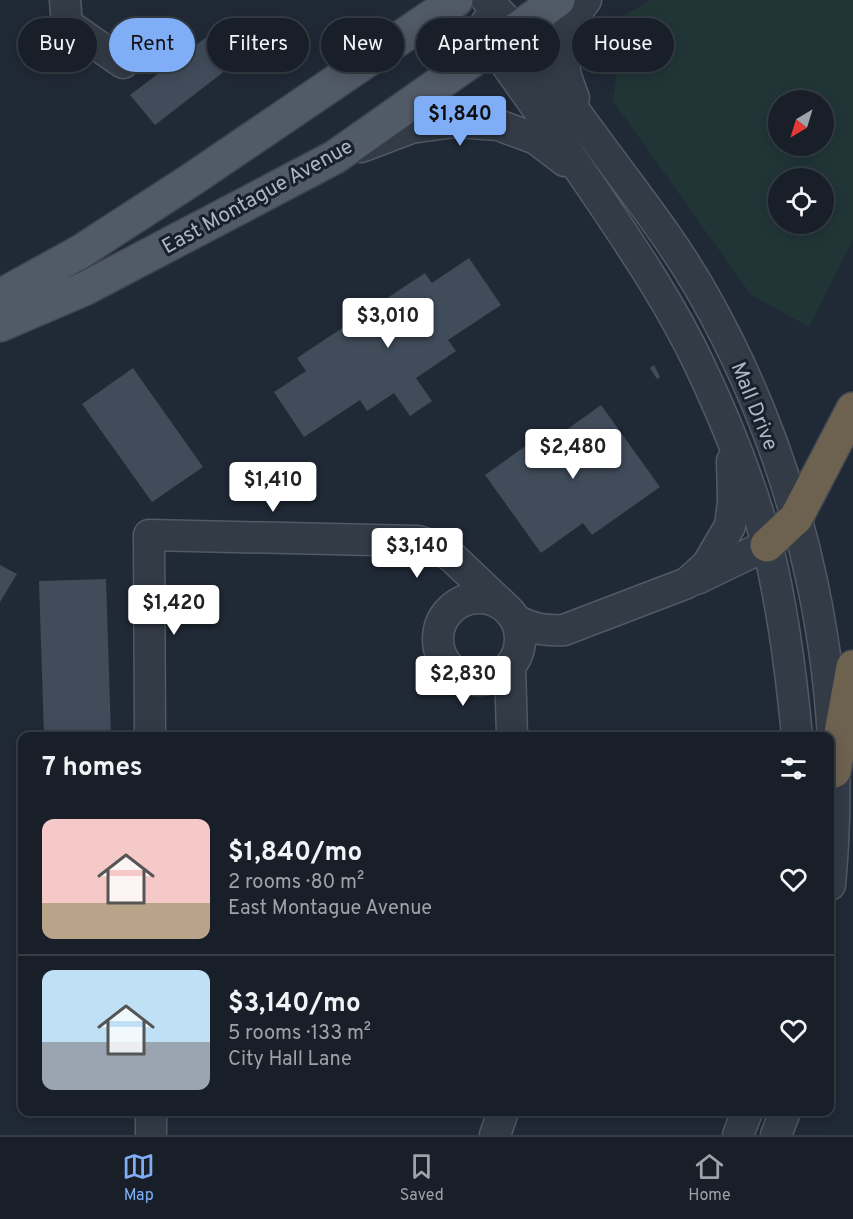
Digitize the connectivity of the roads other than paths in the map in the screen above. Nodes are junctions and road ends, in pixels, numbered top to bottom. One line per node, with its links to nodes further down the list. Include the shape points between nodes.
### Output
1 (65, 0): 10 (street, via 68,24)
2 (456, 0): 17 (main road, East Montague Avenue, via 191,180 80,252)
3 (478, 0): 7 (street, Mall Drive)
4 (487, 0): 8 (street, Mall Drive)
5 (558, 0): 9 (main road, East Montague Avenue)
6 (586, 0): 14 (street, via 570,27 563,66)
7 (491, 18)
8 (496, 18)
9 (533, 18)
10 (109, 53)
11 (456, 72): 15 (main road, East Montague Avenue)
12 (524, 72): 16 (street, Mall Drive)
13 (537, 72): 14 (street, Mall Drive)
14 (582, 120): 21 (street, Mall Drive, via 667,236 706,298 769,435)
15 (335, 157): 16 (street, via 411,128 455,122 498,125 536,139); 18 (main road, East Montague Avenue, via 86,288)
16 (582, 174): 20 (street, Mall Drive, via 664,300 700,364)
17 (0, 296)
18 (0, 325)
19 (853, 409): 21 (highway)
20 (730, 435): 23 (street, Mall Drive); 24 (street, via 730,526 707,565)
21 (796, 518): 23 (highway); 34 (street, Mall Drive, via 821,624)
22 (396, 539): 25 (street, via 422,549 441,570); 26 (street, via 438,547); 30 (street, via 149,535)
23 (767, 545): 24 (street); 33 (street, Mall Drive, via 791,672)
24 (687, 583): 26 (street, via 564,630 528,627)
25 (450, 610): 26 (street, via 460,603 485,598 498,602); 29 (street, via 442,621 438,646 452,670)
26 (512, 615): 27 (street, via 520,634 520,648)
27 (510, 666): 29 (street, via 492,679); 32 (street)
28 (853, 667): 35 (highway)
29 (474, 680): 31 (street)
30 (150, 732)
31 (502, 732)
32 (512, 732)
33 (797, 732)
34 (832, 732)
35 (834, 771)
36 (152, 1116): 40 (street)
37 (502, 1116): 41 (street)
38 (745, 1116): 42 (street)
39 (783, 1116): 43 (street)
40 (152, 1135)
41 (495, 1135)
42 (738, 1135)
43 (776, 1135)

